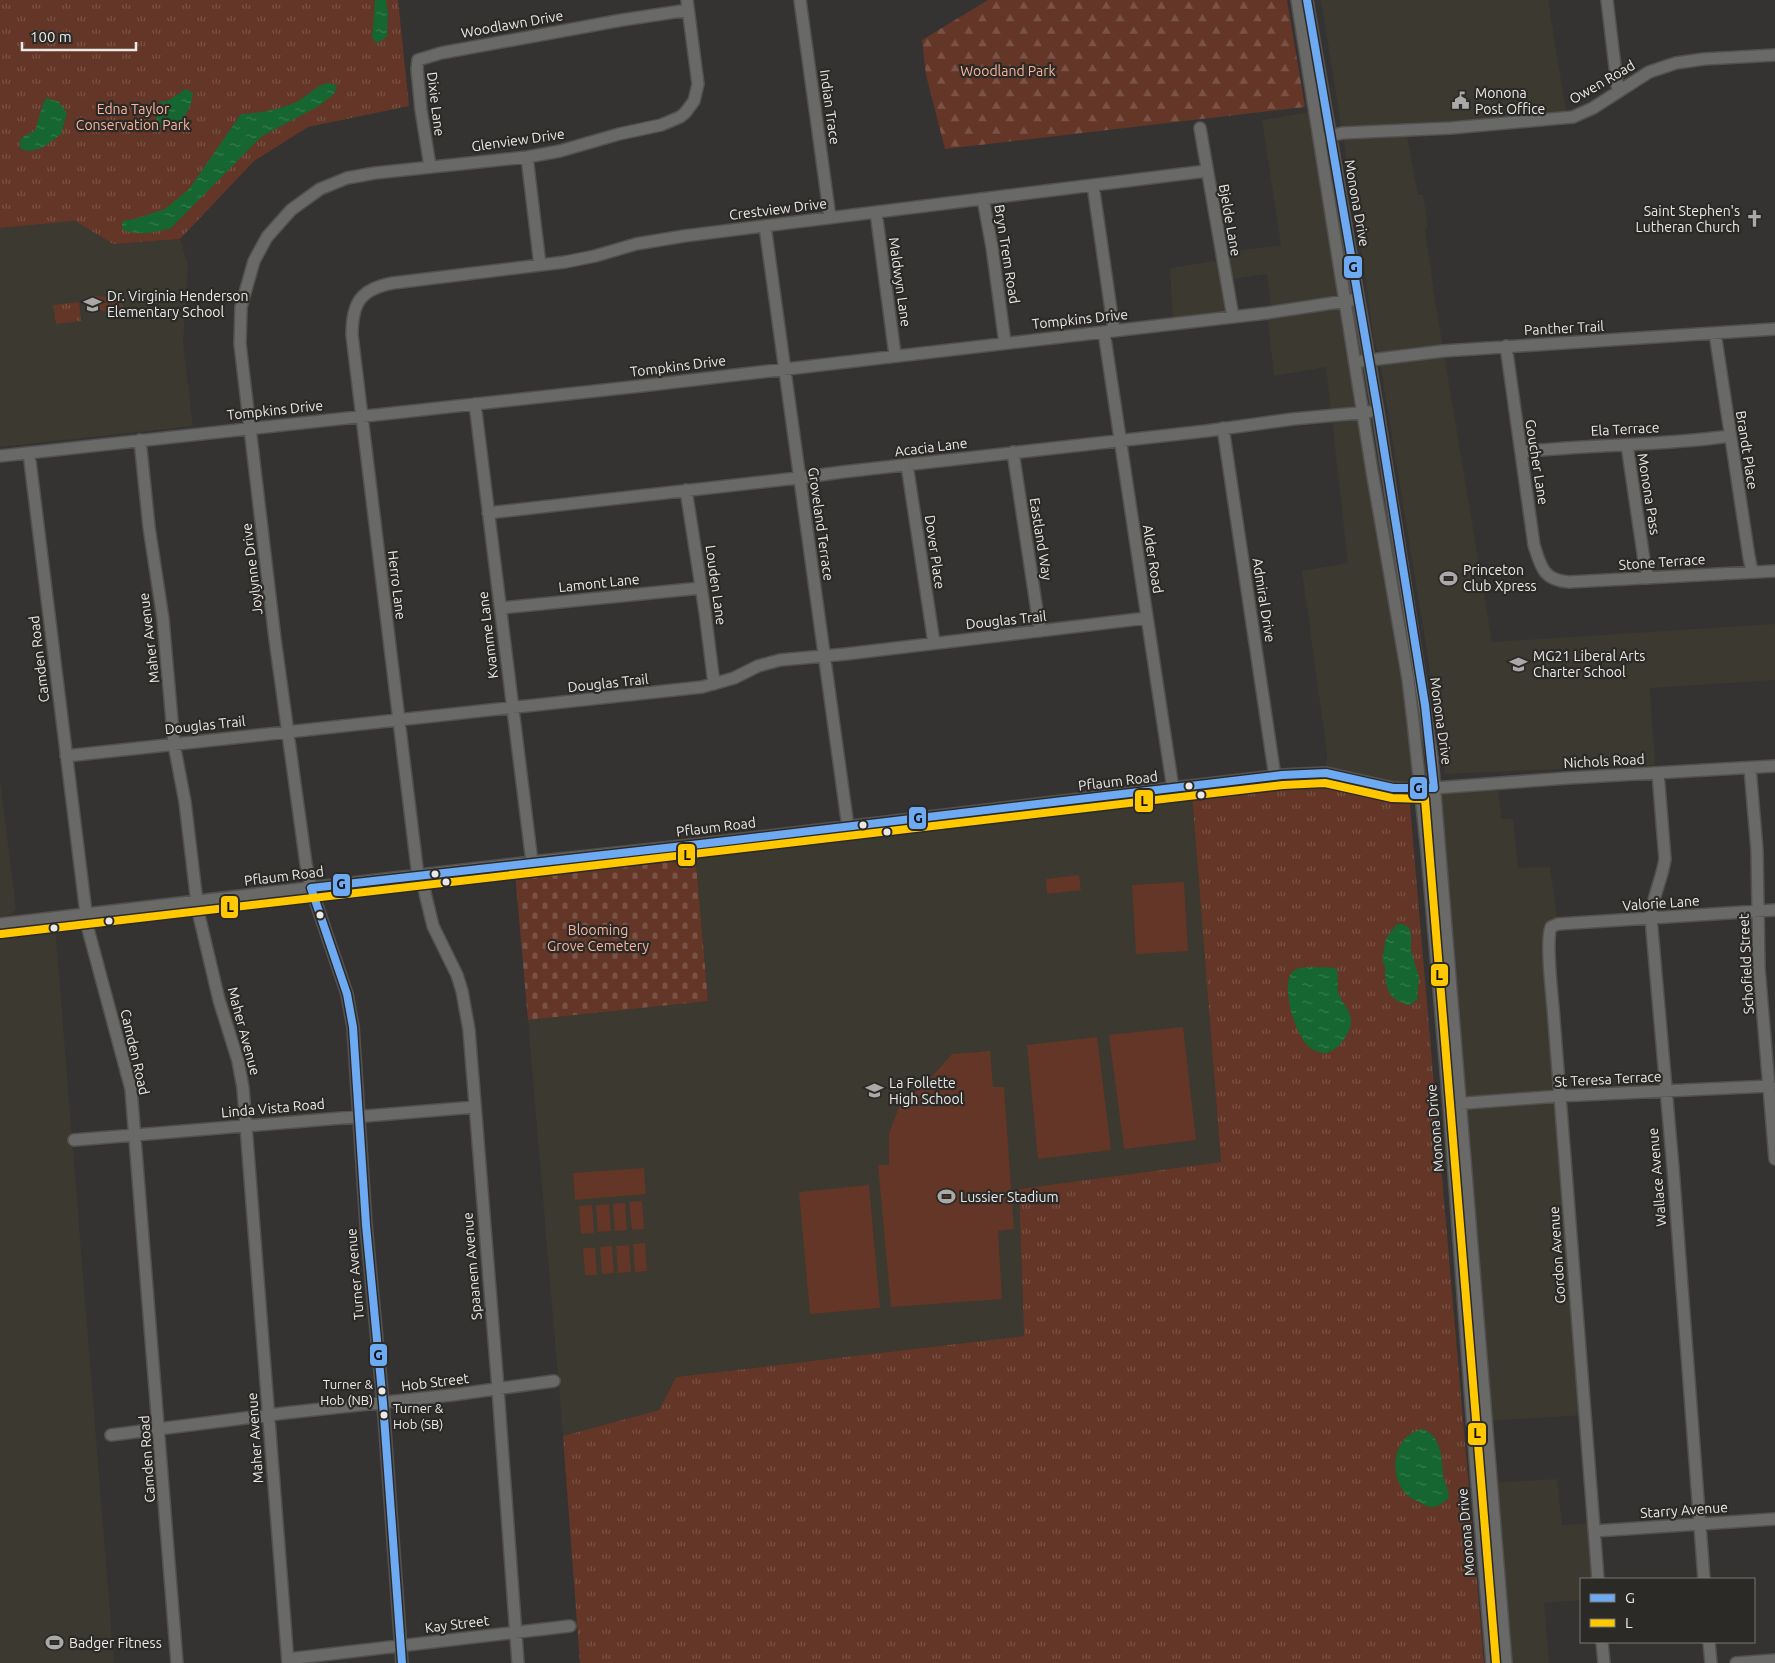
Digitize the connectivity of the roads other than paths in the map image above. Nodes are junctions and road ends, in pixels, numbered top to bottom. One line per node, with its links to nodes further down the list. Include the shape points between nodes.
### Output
1 (800, 0): 17 (street, Indian Trace)
2 (1297, 0): 10 (street, Monona Drive)
3 (1307, 0): 10 (street, Monona Drive)
4 (1607, 0): 8 (street)
5 (687, 5): 7 (street, Woodlawn Drive); 11 (street, Glenview Drive, via 698,84 694,102 685,113 661,125)
6 (1775, 54): 8 (street, Owen Road, via 1676,63 1649,72)
7 (431, 55): 12 (street, Dixie Lane, via 417,63)
8 (1618, 92): 10 (street, Owen Road, via 1573,116)
9 (1200, 128): 13 (street, Bjelde Lane)
10 (1328, 137): 21 (street, Monona Drive); 23 (street, Monona Drive)
11 (527, 157): 12 (street, Glenview Drive); 20 (street)
12 (430, 166): 19 (street, Glenview Drive, via 346,178 320,189 291,210)
13 (1206, 171): 14 (street, Crestview Drive); 24 (street, Bjelde Lane)
14 (1093, 185): 15 (street, Crestview Drive); 26 (street, Alder Road)
15 (983, 199): 16 (street, Crestview Drive); 28 (street, Bryn Trem Road)
16 (876, 212): 17 (street, Crestview Drive); 30 (street, Maldwyn Lane)
17 (830, 218): 18 (street, Crestview Drive)
18 (765, 226): 20 (street, Crestview Drive, via 653,240 595,256); 33 (street, Groveland Terrace)
19 (260, 248): 38 (street, Joylynne Drive, via 246,284 239,321)
20 (540, 265): 22 (street, Crestview Drive, via 386,284 372,288)
21 (1358, 299): 23 (street, Tompkins Drive); 31 (street, Monona Drive)
22 (360, 300): 37 (street, Herro Lane, via 354,313 352,335)
23 (1345, 300): 24 (street, Tompkins Drive); 32 (street, Monona Drive)
24 (1233, 317): 26 (street, Tompkins Drive)
25 (1775, 329): 27 (street, Panther Trail)
26 (1109, 332): 28 (street, Tompkins Drive); 42 (street, Alder Road)
27 (1715, 333): 29 (street, Panther Trail); 40 (street, Brandt Place)
28 (1005, 343): 30 (street, Tompkins Drive)
29 (1506, 346): 31 (street, Panther Trail); 45 (street, Goucher Lane)
30 (895, 356): 33 (street, Tompkins Drive)
31 (1369, 360): 32 (street, Panther Trail); 35 (street, Monona Drive)
32 (1356, 362): 36 (street, Monona Drive)
33 (784, 369): 34 (street, Tompkins Drive); 49 (street, Groveland Terrace)
34 (475, 404): 37 (street, Tompkins Drive); 51 (street, Kvamme Lane)
35 (1378, 412): 36 (street, Acacia Lane); 72 (street, Monona Drive, via 1427,718)
36 (1363, 413): 39 (street, Acacia Lane); 73 (street, Monona Drive, via 1408,679)
37 (361, 416): 38 (street, Tompkins Drive); 64 (street, Herro Lane)
38 (250, 428): 41 (street, Tompkins Drive); 65 (street, Joylynne Drive)
39 (1223, 428): 42 (street, Acacia Lane); 71 (street, Admiral Drive)
40 (1730, 436): 43 (street, Ela Terrace); 52 (street, Brandt Place)
41 (140, 440): 46 (street, Tompkins Drive); 66 (street, Maher Avenue, via 163,620)
42 (1121, 440): 44 (street, Acacia Lane); 58 (street, Alder Road)
43 (1627, 444): 45 (street, Ela Terrace); 55 (street, Monona Pass)
44 (1013, 452): 48 (street, Acacia Lane); 59 (street, Eastland Way)
45 (1521, 452): 54 (street, Goucher Lane, via 1534,545 1541,568)
46 (29, 453): 47 (street, Tompkins Drive); 67 (street, Camden Road)
47 (0, 456)
48 (907, 465): 49 (street, Acacia Lane); 60 (street, Dover Place)
49 (800, 478): 50 (street, Acacia Lane); 61 (street, Groveland Terrace)
50 (686, 490): 51 (street, Acacia Lane); 56 (street, Louden Lane)
51 (488, 513): 57 (street, Kvamme Lane)
52 (1752, 571): 53 (street, Stone Terrace); 55 (street, Stone Terrace)
53 (1775, 571)
54 (1552, 578): 55 (street, Stone Terrace, via 1569,582)
55 (1648, 578)
56 (701, 588): 57 (street, Lamont Lane); 62 (street, Louden Lane)
57 (500, 608): 63 (street, Kvamme Lane)
58 (1147, 618): 59 (street, Douglas Trail); 74 (street, Alder Road)
59 (1040, 631): 60 (street, Douglas Trail)
60 (934, 643): 61 (street, Douglas Trail)
61 (825, 657): 62 (street, Douglas Trail, via 780,660); 75 (street, Groveland Terrace)
62 (714, 684): 63 (street, Douglas Trail)
63 (513, 708): 64 (street, Douglas Trail); 76 (street, Kvamme Lane)
64 (398, 719): 65 (street, Douglas Trail); 77 (street, Herro Lane)
65 (288, 731): 66 (street, Douglas Trail); 78 (street, Joylynne Drive)
66 (174, 744): 67 (street, Douglas Trail); 79 (street, Maher Avenue, via 185,802)
67 (66, 756): 82 (street, Camden Road)
68 (1775, 766): 69 (street, Nichols Road)
69 (1750, 768): 70 (street, Nichols Road); 81 (street, Schofield Street)
70 (1658, 773): 72 (street, Nichols Road); 83 (street, Wallace Avenue, via 1665,860 1651,904)
71 (1275, 777): 73 (street, Pflaum Road, via 1326,773 1393,788); 74 (street, Pflaum Road)
72 (1434, 788): 73 (street, Pflaum Road); 89 (street, Monona Drive)
73 (1421, 789): 89 (street, Monona Drive)
74 (1173, 790): 75 (street, Pflaum Road)
75 (848, 827): 76 (street, Pflaum Road)
76 (532, 862): 77 (street, Pflaum Road)
77 (420, 875): 78 (street, Pflaum Road); 90 (street, Spaanem Avenue, via 434,926 462,991)
78 (311, 888): 79 (street, Pflaum Road); 91 (street, Turner Avenue, via 347,994 353,1027)
79 (197, 902): 82 (street, Pflaum Road); 92 (street, Maher Avenue, via 219,1000 238,1061)
80 (1775, 910): 81 (street, Valorie Lane)
81 (1758, 912): 83 (street, Valorie Lane); 86 (street, Schofield Street, via 1759,968)
82 (86, 914): 84 (street, Pflaum Road); 93 (street, Camden Road, via 129,1078)
83 (1651, 918): 85 (street, Valorie Lane, via 1558,924); 87 (street, Wallace Avenue)
84 (0, 924)
85 (1550, 928): 88 (street, Gordon Avenue)
86 (1770, 1086): 87 (street, St Teresa Terrace); 95 (street, Schofield Street)
87 (1665, 1091): 88 (street, St Teresa Terrace); 105 (street, Wallace Avenue)
88 (1560, 1096): 89 (street, St Teresa Terrace); 106 (street, Gordon Avenue)
89 (1454, 1104): 96 (street, Monona Drive); 97 (street, Monona Drive)
90 (475, 1107): 91 (street, Linda Vista Road); 99 (street, Spaanem Avenue)
91 (358, 1117): 92 (street, Linda Vista Road); 100 (street, Turner Avenue)
92 (246, 1126): 93 (street, Linda Vista Road); 101 (street, Maher Avenue)
93 (135, 1134): 94 (street, Linda Vista Road); 102 (street, Camden Road)
94 (74, 1140)
95 (1775, 1159)
96 (1464, 1304): 97 (street); 119 (street, Monona Drive)
97 (1480, 1304): 120 (street, Monona Drive)
98 (554, 1381): 99 (street, Hob Street)
99 (497, 1389): 100 (street, Hob Street); 110 (street, Spaanem Avenue)
100 (383, 1403): 101 (street, Hob Street); 113 (street, Turner Avenue)
101 (270, 1416): 102 (street, Hob Street); 115 (street, Maher Avenue)
102 (159, 1430): 103 (street, Hob Street); 116 (street, Camden Road)
103 (111, 1435)
104 (1775, 1519): 105 (street, Starry Avenue)
105 (1699, 1524): 106 (street, Starry Avenue); 108 (street, Wallace Avenue)
106 (1595, 1531): 107 (street, Gordon Avenue)
107 (1598, 1578)
108 (1704, 1578)
109 (570, 1626): 110 (street, Kay Street)
110 (516, 1633): 113 (street, Kay Street); 118 (street, Spaanem Avenue)
111 (1602, 1643): 121 (street)
112 (1709, 1643): 122 (street)
113 (401, 1646): 115 (street, Kay Street); 117 (street, Turner Avenue)
114 (1775, 1660): 123 (street)
115 (288, 1661)
116 (178, 1663)
117 (402, 1663)
118 (518, 1663)
119 (1492, 1663)
120 (1506, 1663)
121 (1604, 1663)
122 (1711, 1663)
123 (1736, 1663)

